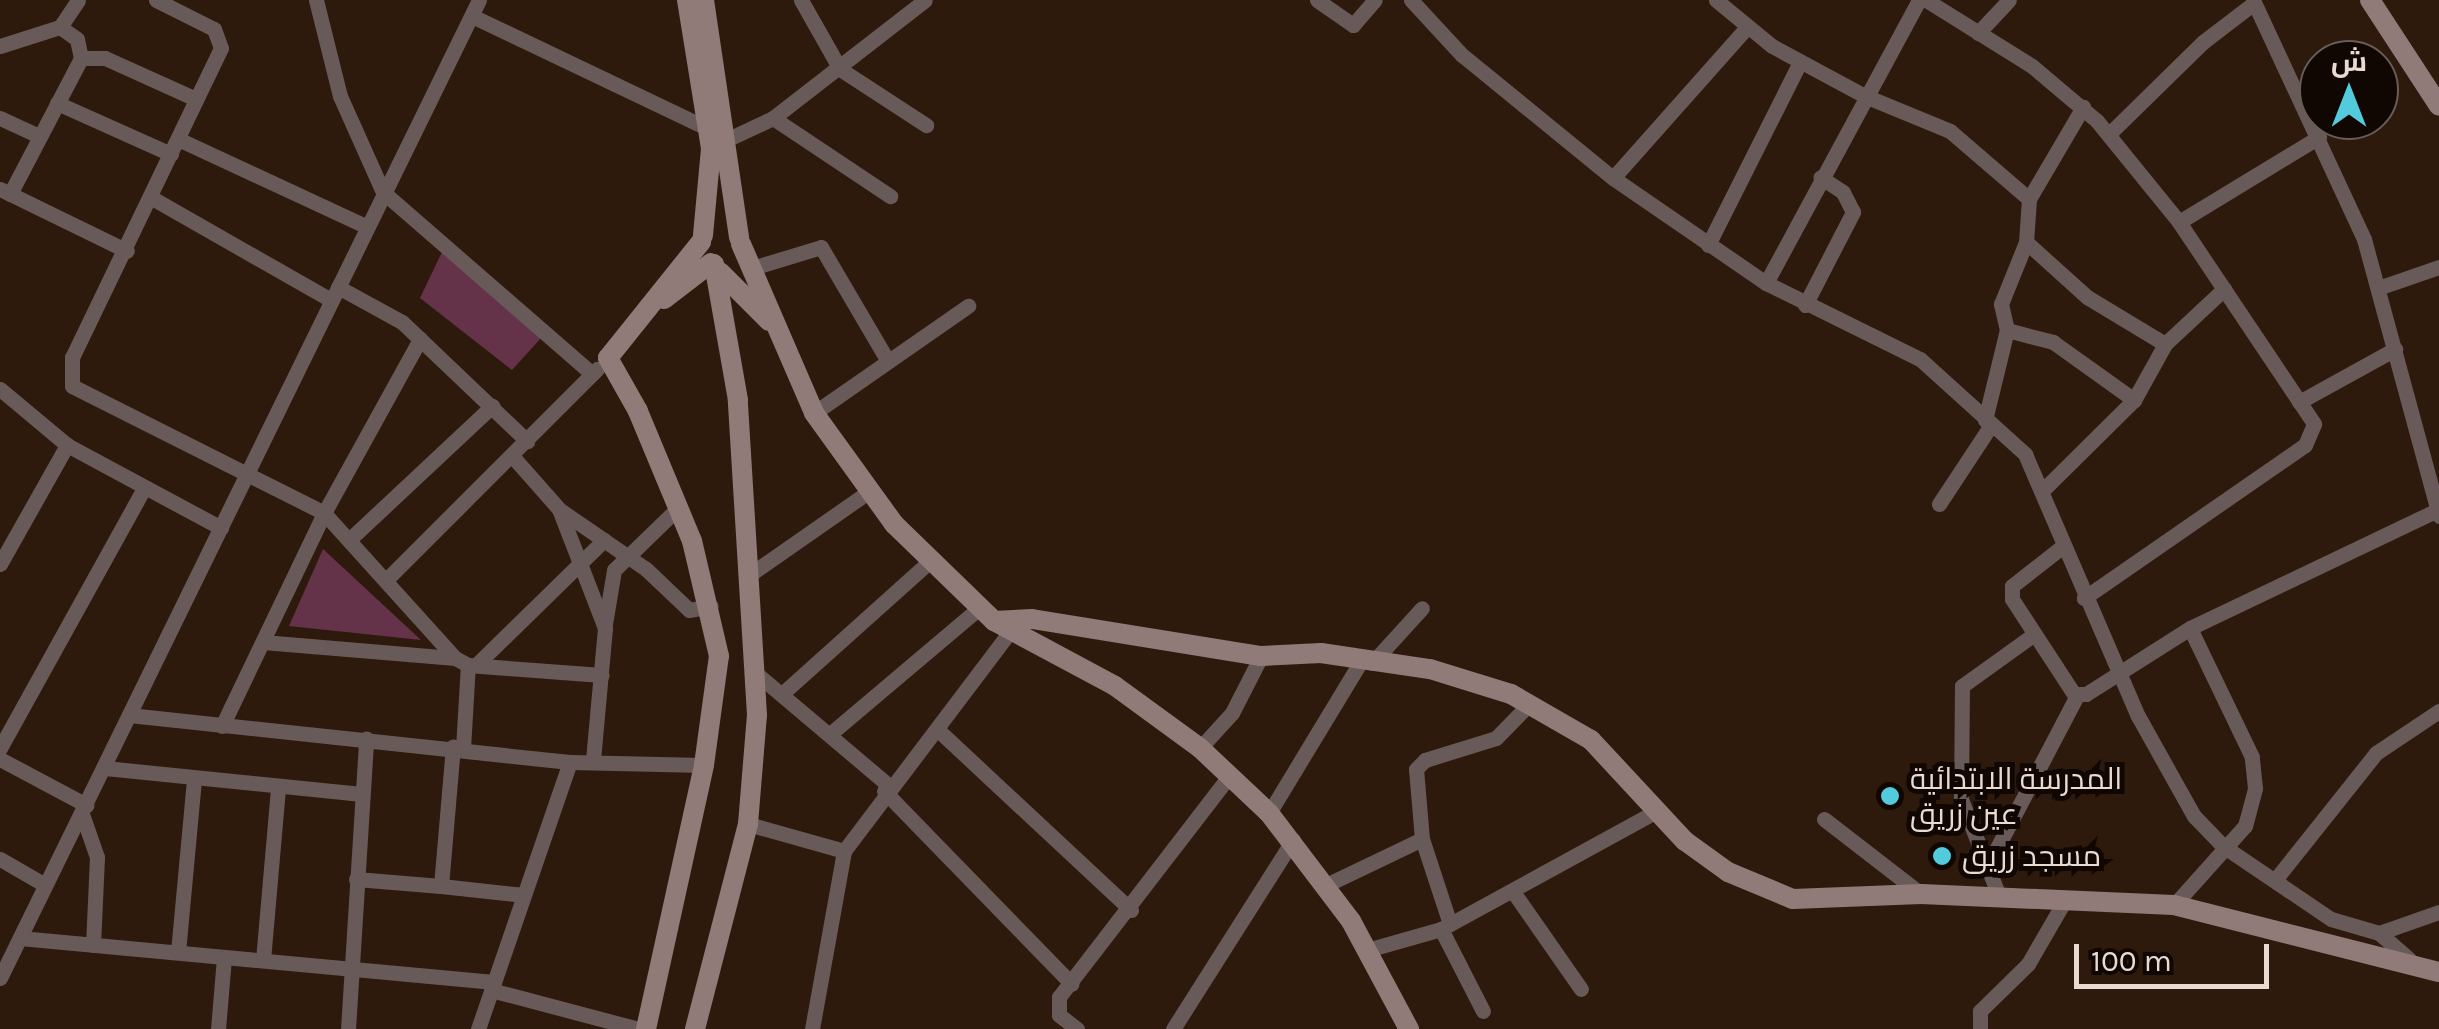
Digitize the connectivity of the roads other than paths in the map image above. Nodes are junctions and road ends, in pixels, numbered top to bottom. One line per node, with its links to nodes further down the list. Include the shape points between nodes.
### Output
1 (78, 0): 19 (street)
2 (156, 0): 28 (street, via 220,36 221,48)
3 (316, 0): 44 (street, via 340,96)
4 (479, 0): 18 (street)
5 (687, 0): 35 (street)
6 (704, 0): 35 (street)
7 (801, 0): 25 (street)
8 (1317, 0): 9 (street, via 1352,25)
9 (1375, 0)
10 (1410, 0): 42 (street, via 1462,55)
11 (1716, 0): 20 (street)
12 (1919, 0): 27 (street)
13 (1926, 0): 21 (street)
14 (2009, 0): 21 (street)
15 (2370, 0): 30 (street)
16 (923, 1): 25 (street)
17 (2254, 2): 26 (street); 36 (street, via 2202,42)
18 (472, 16): 35 (street); 44 (street)
19 (60, 27): 22 (street); 23 (street, via 76,39)
20 (1746, 28): 24 (street); 42 (street)
21 (1978, 33): 31 (street)
22 (2, 49)
23 (81, 58): 28 (street, via 105,58); 29 (street)
24 (1800, 62): 27 (street); 53 (street)
25 (840, 69): 33 (street); 34 (street)
26 (2299, 95)
27 (1864, 96): 41 (street); 47 (street, via 1950,131)
28 (196, 99): 40 (street)
29 (57, 103): 37 (street); 40 (street)
30 (2439, 106)
31 (2083, 107): 36 (street); 47 (street)
32 (0, 118): 37 (street)
33 (773, 118): 35 (street); 45 (street)
34 (926, 125)
35 (718, 134): 50 (street); 51 (street)
36 (2110, 134): 48 (street)
37 (39, 136): 43 (street)
38 (2314, 140): 48 (street)
39 (2320, 140): 59 (street)
40 (175, 146): 46 (street); 49 (street)
41 (1820, 177): 58 (street); 62 (street, via 1843,192 1853,212)
42 (1613, 178): 53 (street)
43 (5, 192): 54 (street)
44 (383, 192): 49 (street); 72 (street)
45 (890, 196)
46 (152, 198): 54 (street); 61 (street)
47 (2029, 199): 52 (street)
48 (2179, 222): 60 (street)
49 (365, 226): 61 (street)
50 (702, 239): 51 (street, via 718,226); 55 (street); 63 (street)
51 (740, 240): 55 (street, via 735,260); 57 (street)
52 (2026, 242): 66 (street, via 2001,304); 68 (street, via 2087,297)
53 (1708, 246): 58 (street)
54 (127, 251): 82 (street, via 68,366 72,386)
55 (714, 264): 63 (street); 65 (street, via 730,288); 99 (street, via 738,400)
56 (2439, 267): 59 (street)
57 (752, 268): 65 (street); 71 (street, via 821,247)
58 (1766, 283): 62 (street)
59 (2378, 288): 69 (street)
60 (2224, 289): 68 (street); 75 (street)
61 (334, 293): 67 (street); 82 (street)
62 (1805, 304): 78 (street, via 1920,359)
63 (654, 305): 70 (street)
64 (968, 306): 71 (street)
65 (770, 321): 77 (street)
66 (2006, 330): 74 (street, via 2053,342); 78 (street)
67 (420, 338): 76 (street); 90 (street)
68 (2165, 344): 74 (street)
69 (2395, 349): 75 (street); 89 (street)
70 (608, 358): 72 (street); 87 (street)
71 (888, 362): 77 (street)
72 (592, 374): 79 (street)
73 (0, 388): 80 (street)
74 (2134, 400): 84 (street)
75 (2299, 402): 101 (street, via 2314,424 2305,445)
76 (492, 406): 79 (street); 92 (street)
77 (814, 413): 85 (street)
78 (1988, 422): 84 (street, via 2025,454); 86 (street)
79 (528, 442): 81 (street)
80 (66, 445): 83 (street); 97 (street)
81 (513, 457): 88 (street); 100 (street)
82 (246, 471): 90 (street); 91 (street)
83 (144, 488): 91 (street); 124 (street)
84 (2044, 489): 94 (street)
85 (868, 492): 96 (street); 99 (street)
86 (1939, 504)
87 (679, 507): 95 (street); 102 (street)
88 (559, 509): 93 (street); 98 (street)
89 (2438, 513): 106 (street)
90 (324, 514): 92 (street); 108 (street)
91 (221, 528): 119 (street)
92 (350, 539): 100 (street)
93 (604, 540): 95 (street); 98 (street)
94 (2062, 546): 101 (street); 107 (street, via 2012,586 2012,599)
95 (627, 556): 102 (street, via 689,610); 105 (street, via 610,580)
96 (928, 563): 104 (street); 115 (street)
97 (0, 564)
98 (579, 564): 105 (street); 111 (street)
99 (752, 573): 114 (street)
100 (388, 578): 111 (street)
101 (2084, 598): 112 (street)
102 (711, 606): 130 (street, via 718,674)
103 (1422, 608): 110 (street)
104 (994, 621): 109 (street, via 1032,619); 121 (street); 122 (street); 126 (street, via 1114,686)
105 (605, 628): 113 (street)
106 (2190, 628): 112 (street); 144 (street, via 2256,774 2244,826)
107 (2033, 635): 116 (street); 147 (street, via 1962,686 1961,799)
108 (263, 642): 111 (street); 120 (street)
109 (1261, 656): 110 (street, via 1321,653); 126 (street, via 1232,713)
110 (1366, 662): 117 (street, via 1451,674); 139 (street)
111 (466, 663): 113 (street); 125 (street)
112 (2117, 669): 116 (street); 144 (street, via 2176,792)
113 (602, 675): 128 (street)
114 (758, 675): 115 (street); 141 (street)
115 (784, 692): 122 (street)
116 (2078, 694): 147 (street)
117 (1530, 703): 138 (street, via 1591,740); 142 (street, via 1496,738 1418,764)
118 (2439, 711): 149 (street, via 2376,753)
119 (130, 715): 120 (street); 131 (street)
120 (222, 726): 123 (street)
121 (938, 730): 135 (street); 159 (street)
122 (830, 734): 135 (street)
123 (366, 739): 125 (street); 136 (street)
124 (0, 748)
125 (458, 748): 129 (street); 152 (street)
126 (1200, 748): 132 (street)
127 (0, 759): 137 (street)
128 (593, 760): 129 (street); 130 (street)
129 (570, 762): 155 (street)
130 (704, 766): 180 (street)
131 (105, 768): 133 (street); 137 (street)
132 (1230, 775): 139 (street); 159 (street)
133 (194, 779): 134 (street); 166 (street)
134 (278, 788): 136 (street); 168 (street)
135 (886, 788): 145 (street); 173 (street)
136 (362, 794): 148 (street)
137 (84, 810): 150 (street); 164 (street, via 97,857)
138 (1655, 812): 153 (street); 154 (street, via 1728,872 1779,895 1832,900)
139 (1270, 814): 143 (street)
140 (1824, 819): 154 (street)
141 (748, 824): 145 (street); 181 (street)
142 (1422, 839): 151 (street); 161 (street)
143 (1293, 840): 151 (street); 184 (street)
144 (2223, 846): 149 (street); 158 (street)
145 (844, 851): 182 (street)
146 (0, 860): 150 (street)
147 (1987, 867): 156 (street)
148 (356, 880): 152 (street); 170 (street)
149 (2274, 880): 162 (street, via 2331,919)
150 (46, 884): 163 (street)
151 (1326, 884): 165 (street)
152 (441, 886): 155 (street)
153 (1514, 893): 161 (street); 175 (street)
154 (1921, 894): 156 (street)
155 (524, 895): 174 (street)
156 (1999, 896): 157 (street)
157 (2065, 900): 158 (street); 186 (street, via 2028,964 1980,1011)
158 (2174, 905): 169 (street)
159 (1131, 910): 173 (street)
160 (2439, 912): 162 (street)
161 (1446, 927): 165 (street); 176 (street)
162 (2379, 933): 169 (street)
163 (20, 938): 164 (street); 171 (street)
164 (93, 945): 166 (street)
165 (1368, 950): 185 (street)
166 (178, 952): 167 (street)
167 (224, 956): 168 (street); 177 (street)
168 (263, 960): 170 (street)
169 (2409, 960): 172 (street)
170 (350, 968): 174 (street); 178 (street)
171 (2, 970)
172 (2439, 972)
173 (1072, 984): 183 (street, via 1056,1010)
174 (492, 986): 179 (street); 180 (street)
175 (1581, 989)
176 (1483, 1011)
177 (218, 1029)
178 (348, 1029)
179 (478, 1029)
180 (643, 1029)
181 (695, 1029)
182 (812, 1029)
183 (1077, 1029)
184 (1173, 1029)
185 (1409, 1029)
186 (1980, 1029)

